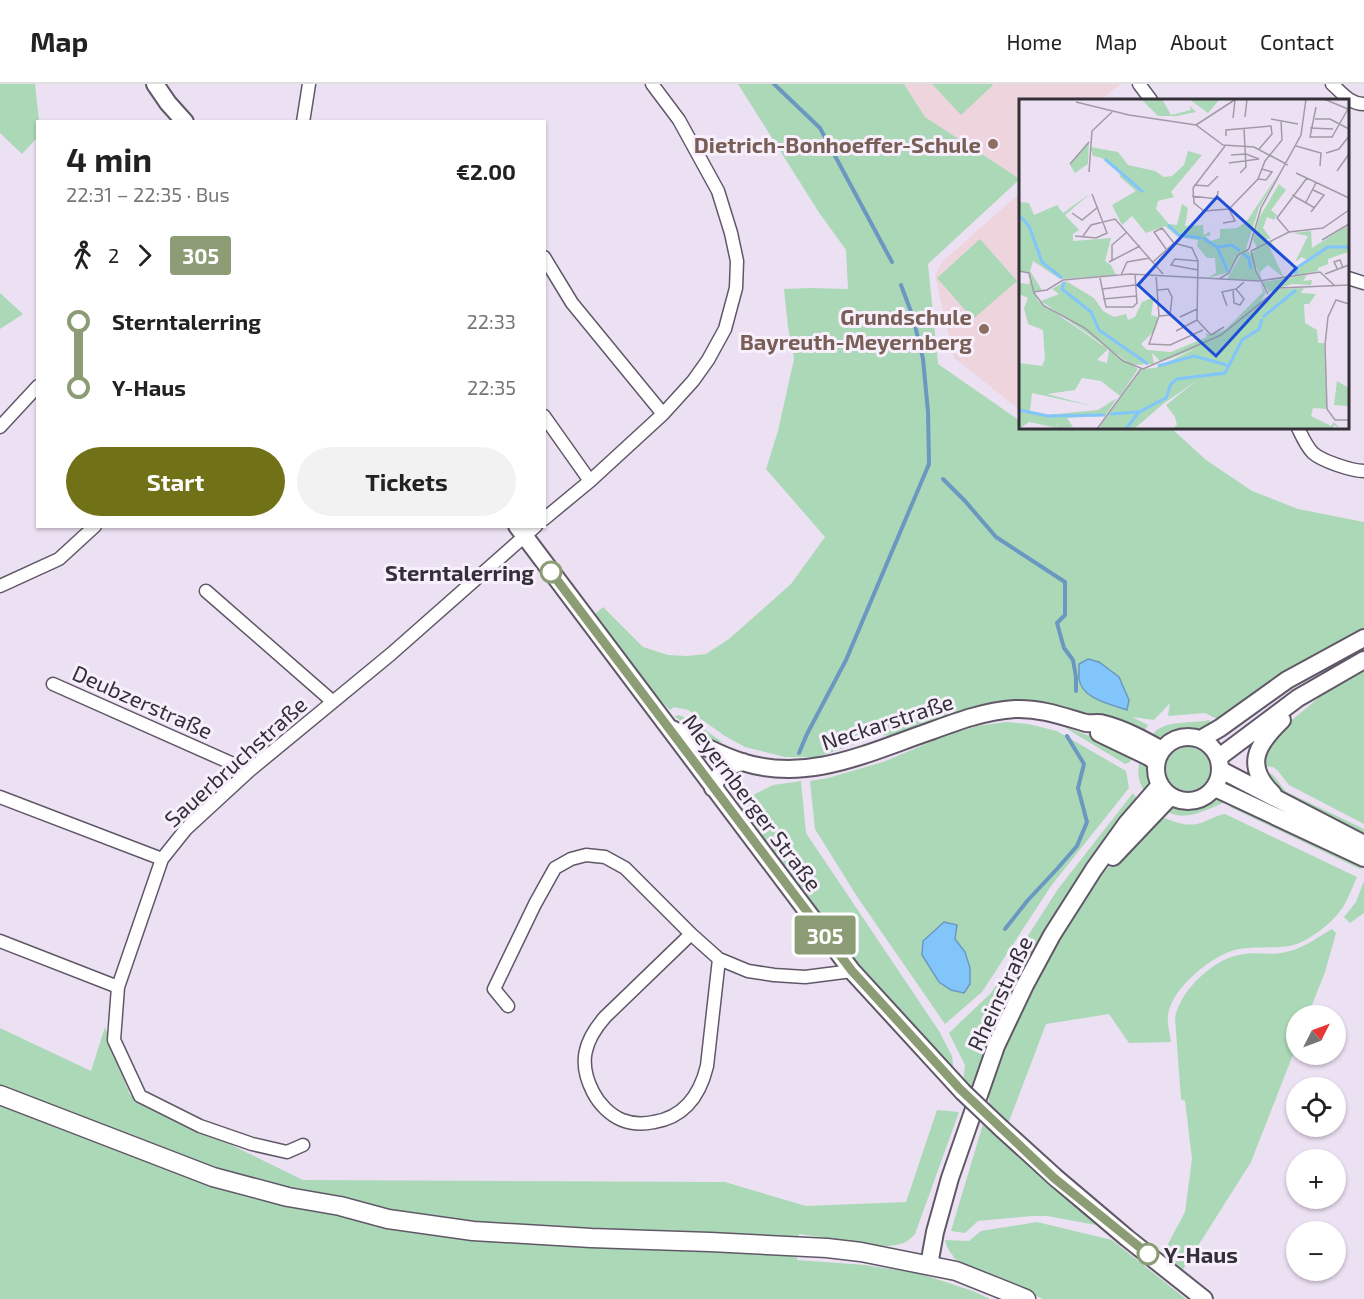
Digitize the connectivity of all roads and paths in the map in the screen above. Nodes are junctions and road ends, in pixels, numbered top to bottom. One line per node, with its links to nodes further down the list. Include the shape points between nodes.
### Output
1 (155, 84): 10 (street)
2 (309, 84): 11 (street)
3 (652, 84): 16 (street, via 679,120 718,191 737,261 736,288 725,329 693,381)
4 (1139, 84): 6 (street)
5 (1332, 84): 7 (street)
6 (1149, 99)
7 (1348, 99)
8 (1349, 100): 9 (street)
9 (1364, 104)
10 (183, 120)
11 (303, 120)
12 (546, 260): 16 (street, via 572,303)
13 (1349, 281): 14 (street)
14 (1364, 283)
15 (36, 388): 18 (street)
16 (663, 414): 21 (street)
17 (546, 419): 21 (street)
18 (0, 427)
19 (1298, 429): 20 (street, via 1314,454)
20 (1364, 471)
21 (590, 481): 22 (street)
22 (546, 517)
23 (93, 528): 25 (street, via 59,559)
24 (526, 530): 31 (street, Sauerbruchstraße, via 391,654); 32 (street, Meyernberger Straße)
25 (0, 586)
26 (206, 591): 31 (street)
27 (1364, 638): 33 (street, via 1287,680)
28 (1364, 660): 30 (street)
29 (53, 684): 37 (street, Deubzerstraße)
30 (1298, 698): 36 (street); 42 (street, via 1293,710 1261,743 1257,755 1263,785)
31 (332, 701): 37 (street, Sauerbruchstraße)
32 (668, 727): 35 (street, Neckarstraße); 38 (street, Meyernberger Straße)
33 (1201, 739): 34 (street, via 1190,737 1170,742); 36 (street, via 1211,747)
34 (1159, 756): 35 (street, Neckarstraße, via 1149,756 1098,733 1090,724 1044,711 1012,710 971,717 825,766 792,769); 40 (street, via 1156,773)
35 (743, 762): 38 (street, via 720,771)
36 (1219, 764): 39 (street); 42 (street)
37 (249, 771): 45 (street, Sauerbruchstraße, via 186,830)
38 (713, 788): 49 (street, Meyernberger Straße)
39 (1215, 788): 40 (street, via 1193,801 1180,801); 44 (street)
40 (1165, 791): 54 (street, Rheinstraße, via 1146,800 1110,844 1052,934 1025,985 996,1046 950,1178)
41 (0, 797): 45 (street)
42 (1280, 801): 43 (street)
43 (1364, 844)
44 (1364, 858)
45 (162, 859): 50 (street, Sauerbruchstraße)
46 (691, 934): 48 (street); 48 (street, via 605,1017 588,1042 586,1078 609,1112 635,1123 659,1121 680,1113 697,1094 707,1066); 51 (street, via 625,868 604,857 586,855 571,859 555,868 494,989)
47 (0, 941): 50 (street)
48 (719, 959): 49 (street, via 748,971 774,975 805,977)
49 (852, 971): 56 (street, Meyernberger Straße, bridge, via 963,1092 1054,1178)
50 (118, 987): 53 (street, Sauerbruchstraße, via 114,1040 140,1096 200,1126 252,1144 287,1152)
51 (508, 1006)
52 (0, 1095): 54 (main road, via 213,1177 388,1219 473,1231 827,1248)
53 (303, 1145)
54 (929, 1265): 55 (main road, via 956,1271)
55 (1026, 1299)
56 (1204, 1299)

